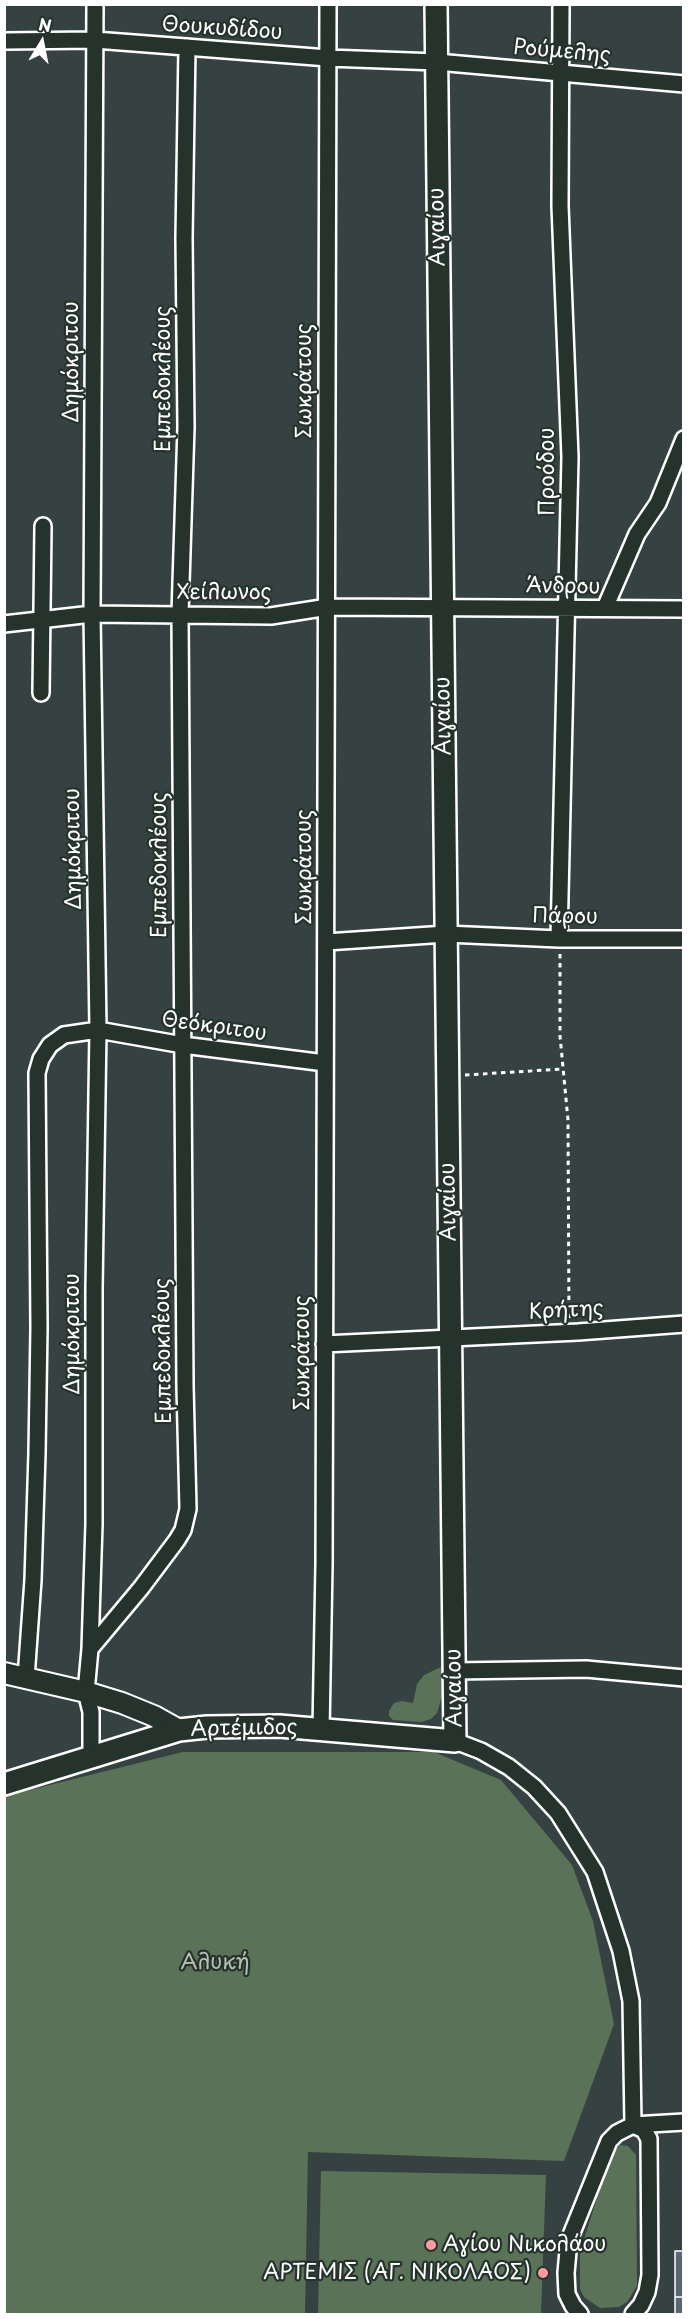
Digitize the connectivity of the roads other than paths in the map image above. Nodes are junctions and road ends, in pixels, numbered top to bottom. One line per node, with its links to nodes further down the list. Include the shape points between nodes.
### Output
1 (95, 4): 5 (street, Δημόκριτου)
2 (328, 4): 8 (street, Σωκράτους)
3 (436, 4): 9 (main road, Αιγαίου)
4 (561, 4): 10 (street, Προόδου)
5 (95, 40): 6 (street, Θουκυδίδου); 7 (street, Θουκυδίδου); 19 (street, Δημόκριτου)
6 (4, 41)
7 (187, 47): 8 (street, Θουκυδίδου); 20 (street, Εμπεδοκλέους, via 186,427)
8 (328, 58): 9 (street, Θουκυδίδου); 15 (street, Σωκράτους)
9 (436, 62): 10 (street, Ρούμελης); 14 (main road, Αιγαίου)
10 (562, 72): 11 (street, Ρούμελης); 16 (street, Προόδου, via 560,206 570,457)
11 (684, 84)
12 (684, 439): 17 (street, via 658,503 637,534)
13 (42, 526): 21 (street)
14 (443, 606): 15 (street, Χείλωνος); 16 (street, Άνδρου); 24 (main road, Αιγαίου)
15 (328, 607): 20 (street, Χείλωνος, via 262,616); 27 (street, Σωκράτους)
16 (568, 608): 17 (street, Άνδρου); 25 (street, Προόδου)
17 (605, 608): 18 (street, Άνδρου)
18 (684, 609)
19 (92, 614): 20 (street, Χείλωνος); 21 (street, Χείλωνος); 28 (street, Δημόκριτου)
20 (180, 614): 29 (street, Εμπεδοκλέους)
21 (40, 620): 22 (street, Χείλωνος); 23 (street)
22 (4, 624)
23 (41, 693)
24 (446, 934): 25 (street, Πάρου); 27 (street, Πάρου); 32 (main road, Αιγαίου)
25 (559, 939): 26 (street, Πάρου)
26 (684, 939)
27 (326, 942): 30 (street, Σωκράτους)
28 (98, 1030): 29 (street, Θεόκριτου); 34 (street, Δημόκριτου); 37 (street, Θεόκριτου, via 64,1035 50,1045 37,1073 38,1373 33,1580)
29 (183, 1045): 30 (street, Θεόκριτου); 34 (street, Εμπεδοκλέους, via 186,1518 177,1540)
30 (325, 1063): 33 (street, Σωκράτους)
31 (684, 1324): 32 (street, Κρήτης)
32 (451, 1338): 33 (street, Κρήτης); 35 (main road, Αιγαίου)
33 (324, 1344): 41 (street, Σωκράτους)
34 (90, 1649): 39 (street, Δημόκριτου)
35 (454, 1671): 38 (street, via 586,1669); 42 (main road, Αιγαίου)
36 (4, 1673): 37 (street)
37 (26, 1678): 39 (street)
38 (684, 1678)
39 (86, 1692): 40 (street, via 154,1716); 43 (street, Δημόκριτου, via 91,1712)
40 (179, 1730): 41 (main road, Αρτέμιδος, via 240,1725); 43 (main road, Αρτέμιδος)
41 (321, 1730): 42 (main road, Αρτέμιδος)
42 (455, 1741): 46 (street, via 509,1767 534,1787 558,1813 595,1872 621,1951 631,2001)
43 (91, 1758): 44 (main road, Αρτέμιδος)
44 (4, 1784)
45 (684, 2122): 46 (street)
46 (633, 2126): 47 (street, via 609,2141 569,2240 567,2294); 48 (street, via 644,2130 649,2139 650,2275 647,2292)
47 (575, 2312)
48 (633, 2314)

